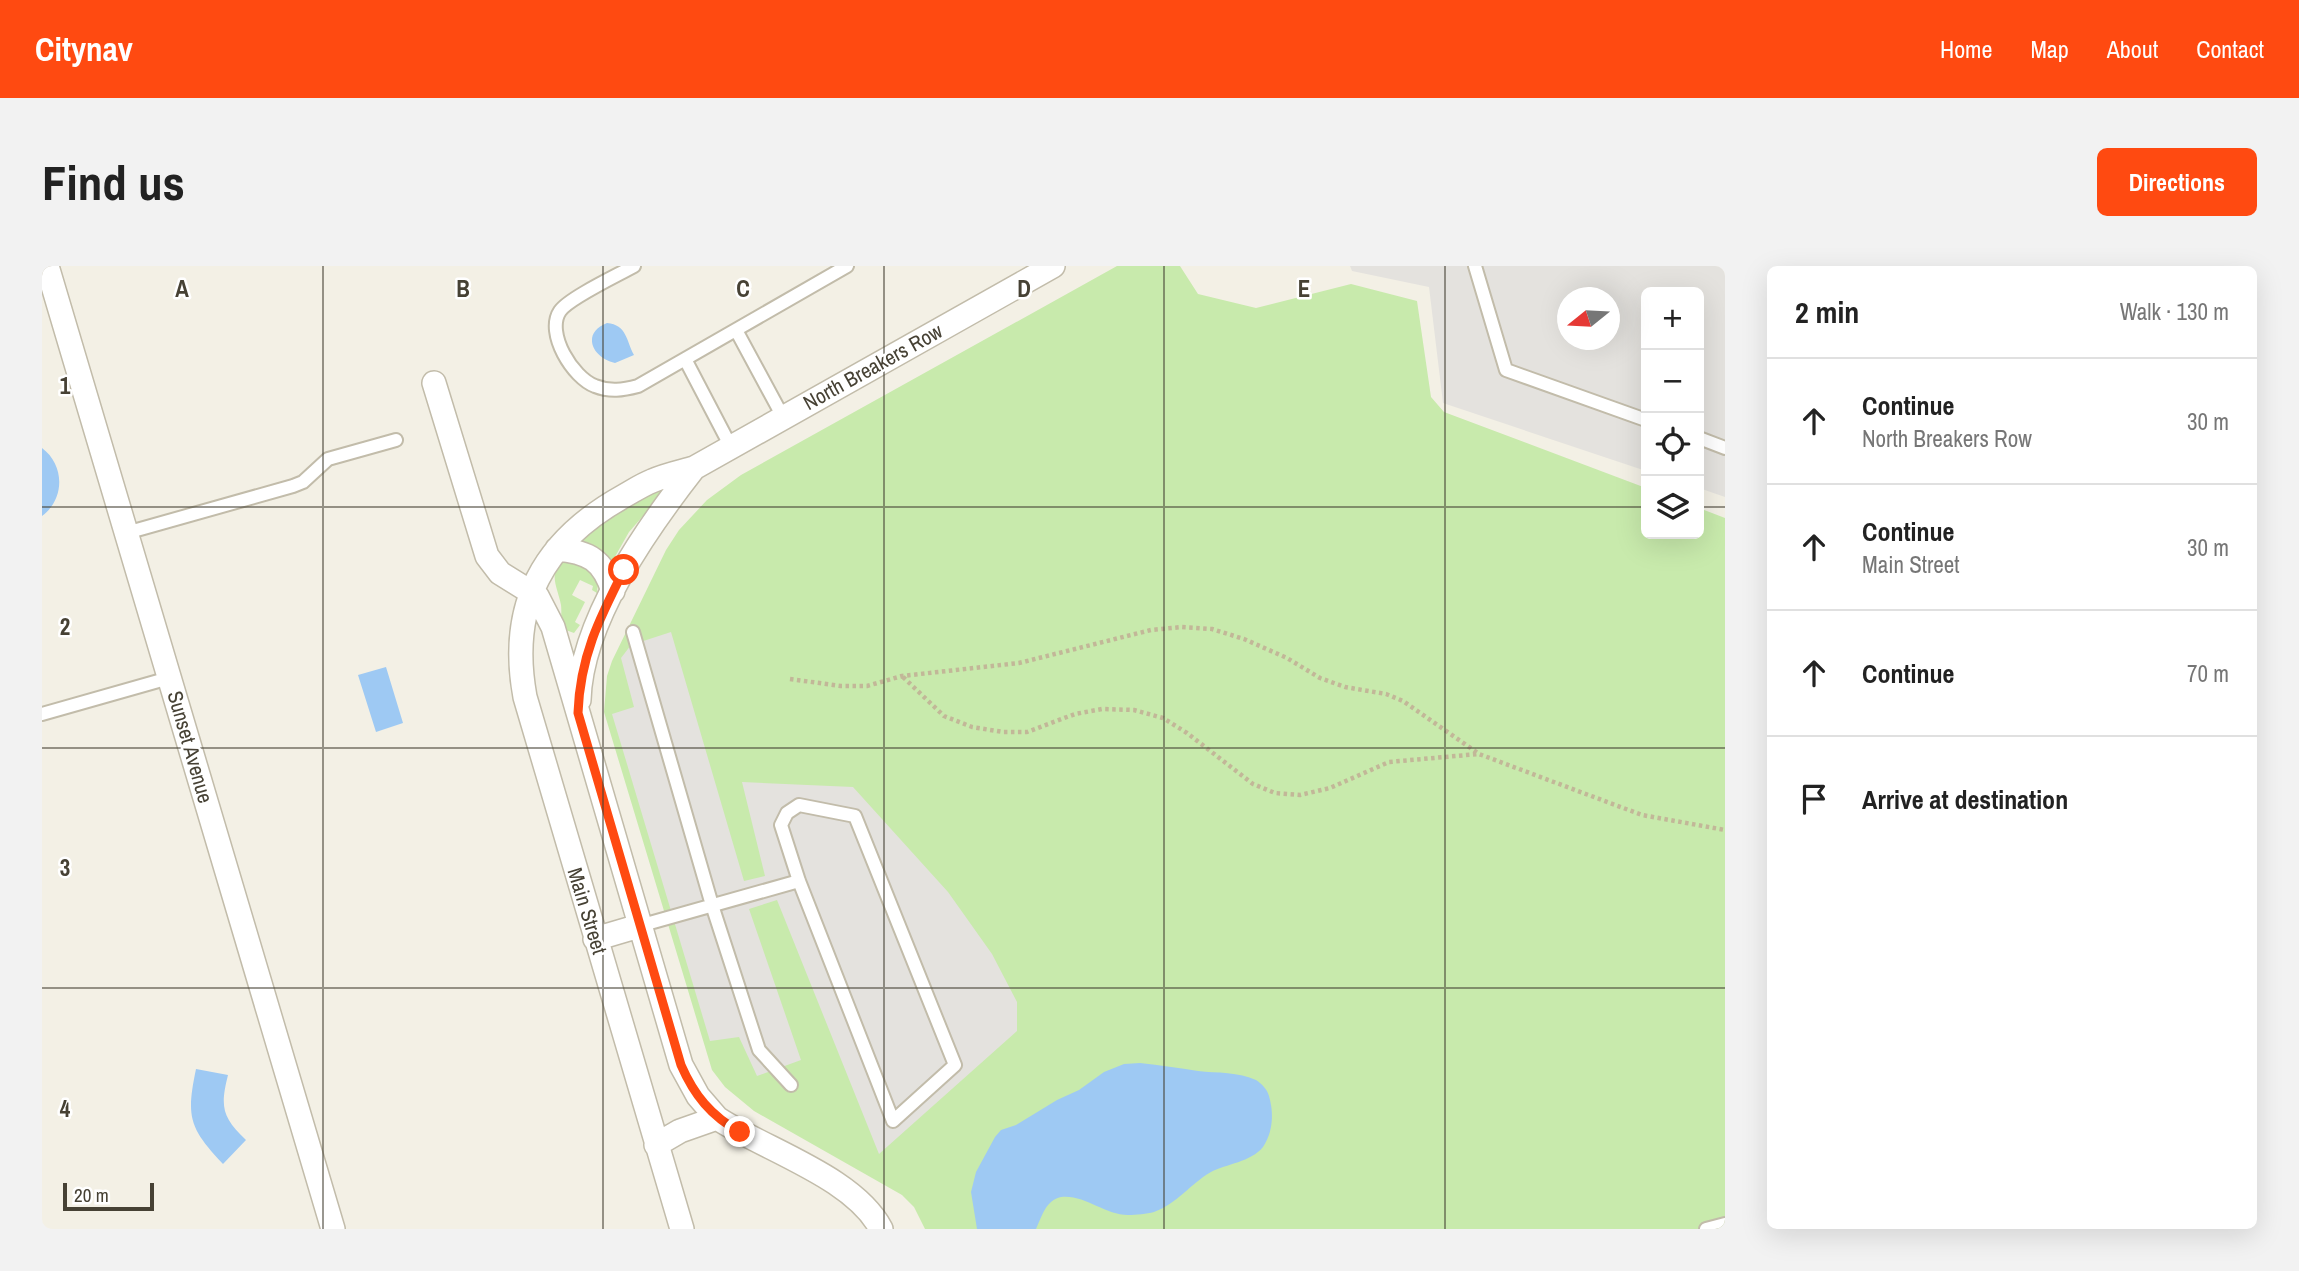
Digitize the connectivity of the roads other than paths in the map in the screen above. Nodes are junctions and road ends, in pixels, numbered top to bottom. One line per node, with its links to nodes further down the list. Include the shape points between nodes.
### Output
1 (47, 266): 16 (street, Sunset Avenue)
2 (634, 266): 7 (lane, via 561,309 556,319 560,346 583,380 605,389 638,386)
3 (847, 266): 6 (lane)
4 (1053, 266): 9 (street, North Breakers Row)
5 (1475, 266): 10 (lane, via 1506,370)
6 (736, 330): 7 (lane); 9 (lane)
7 (685, 359): 13 (lane)
8 (434, 383): 18 (street, via 487,556 500,573)
9 (783, 417): 13 (street, North Breakers Row)
10 (1641, 418)
11 (396, 440): 16 (lane, via 328,458 309,478 293,486)
12 (1704, 440): 14 (lane)
13 (732, 447): 15 (street, North Breakers Row)
14 (1725, 448)
15 (694, 468): 17 (street, North Breakers Row, via 652,481 614,502 583,522); 19 (street, North Breakers Row, via 647,530)
16 (126, 533): 21 (street, Sunset Avenue)
17 (557, 549): 18 (street, North Breakers Row); 19 (street, via 592,558)
18 (531, 591): 23 (street, via 553,626); 27 (street, Main Street, via 522,629 523,688)
19 (613, 591): 23 (street, North Breakers Row, via 587,648)
20 (634, 632): 25 (lane)
21 (169, 678): 22 (lane); 32 (street, Sunset Avenue)
22 (42, 713)
23 (578, 713): 26 (street)
24 (799, 881): 24 (lane, via 782,825 787,813 799,805 855,816 956,1065 893,1121); 25 (lane)
25 (712, 905): 26 (lane); 28 (lane, via 759,1050)
26 (639, 926): 27 (street); 29 (street, via 681,1065 693,1089)
27 (595, 939): 30 (street, Main Street)
28 (791, 1085)
29 (717, 1118): 30 (street); 34 (street, via 838,1184 859,1200)
30 (656, 1144): 33 (street, Main Street)
31 (1725, 1224): 35 (lane)
32 (332, 1229)
33 (682, 1229)
34 (881, 1229)
35 (1706, 1229)

